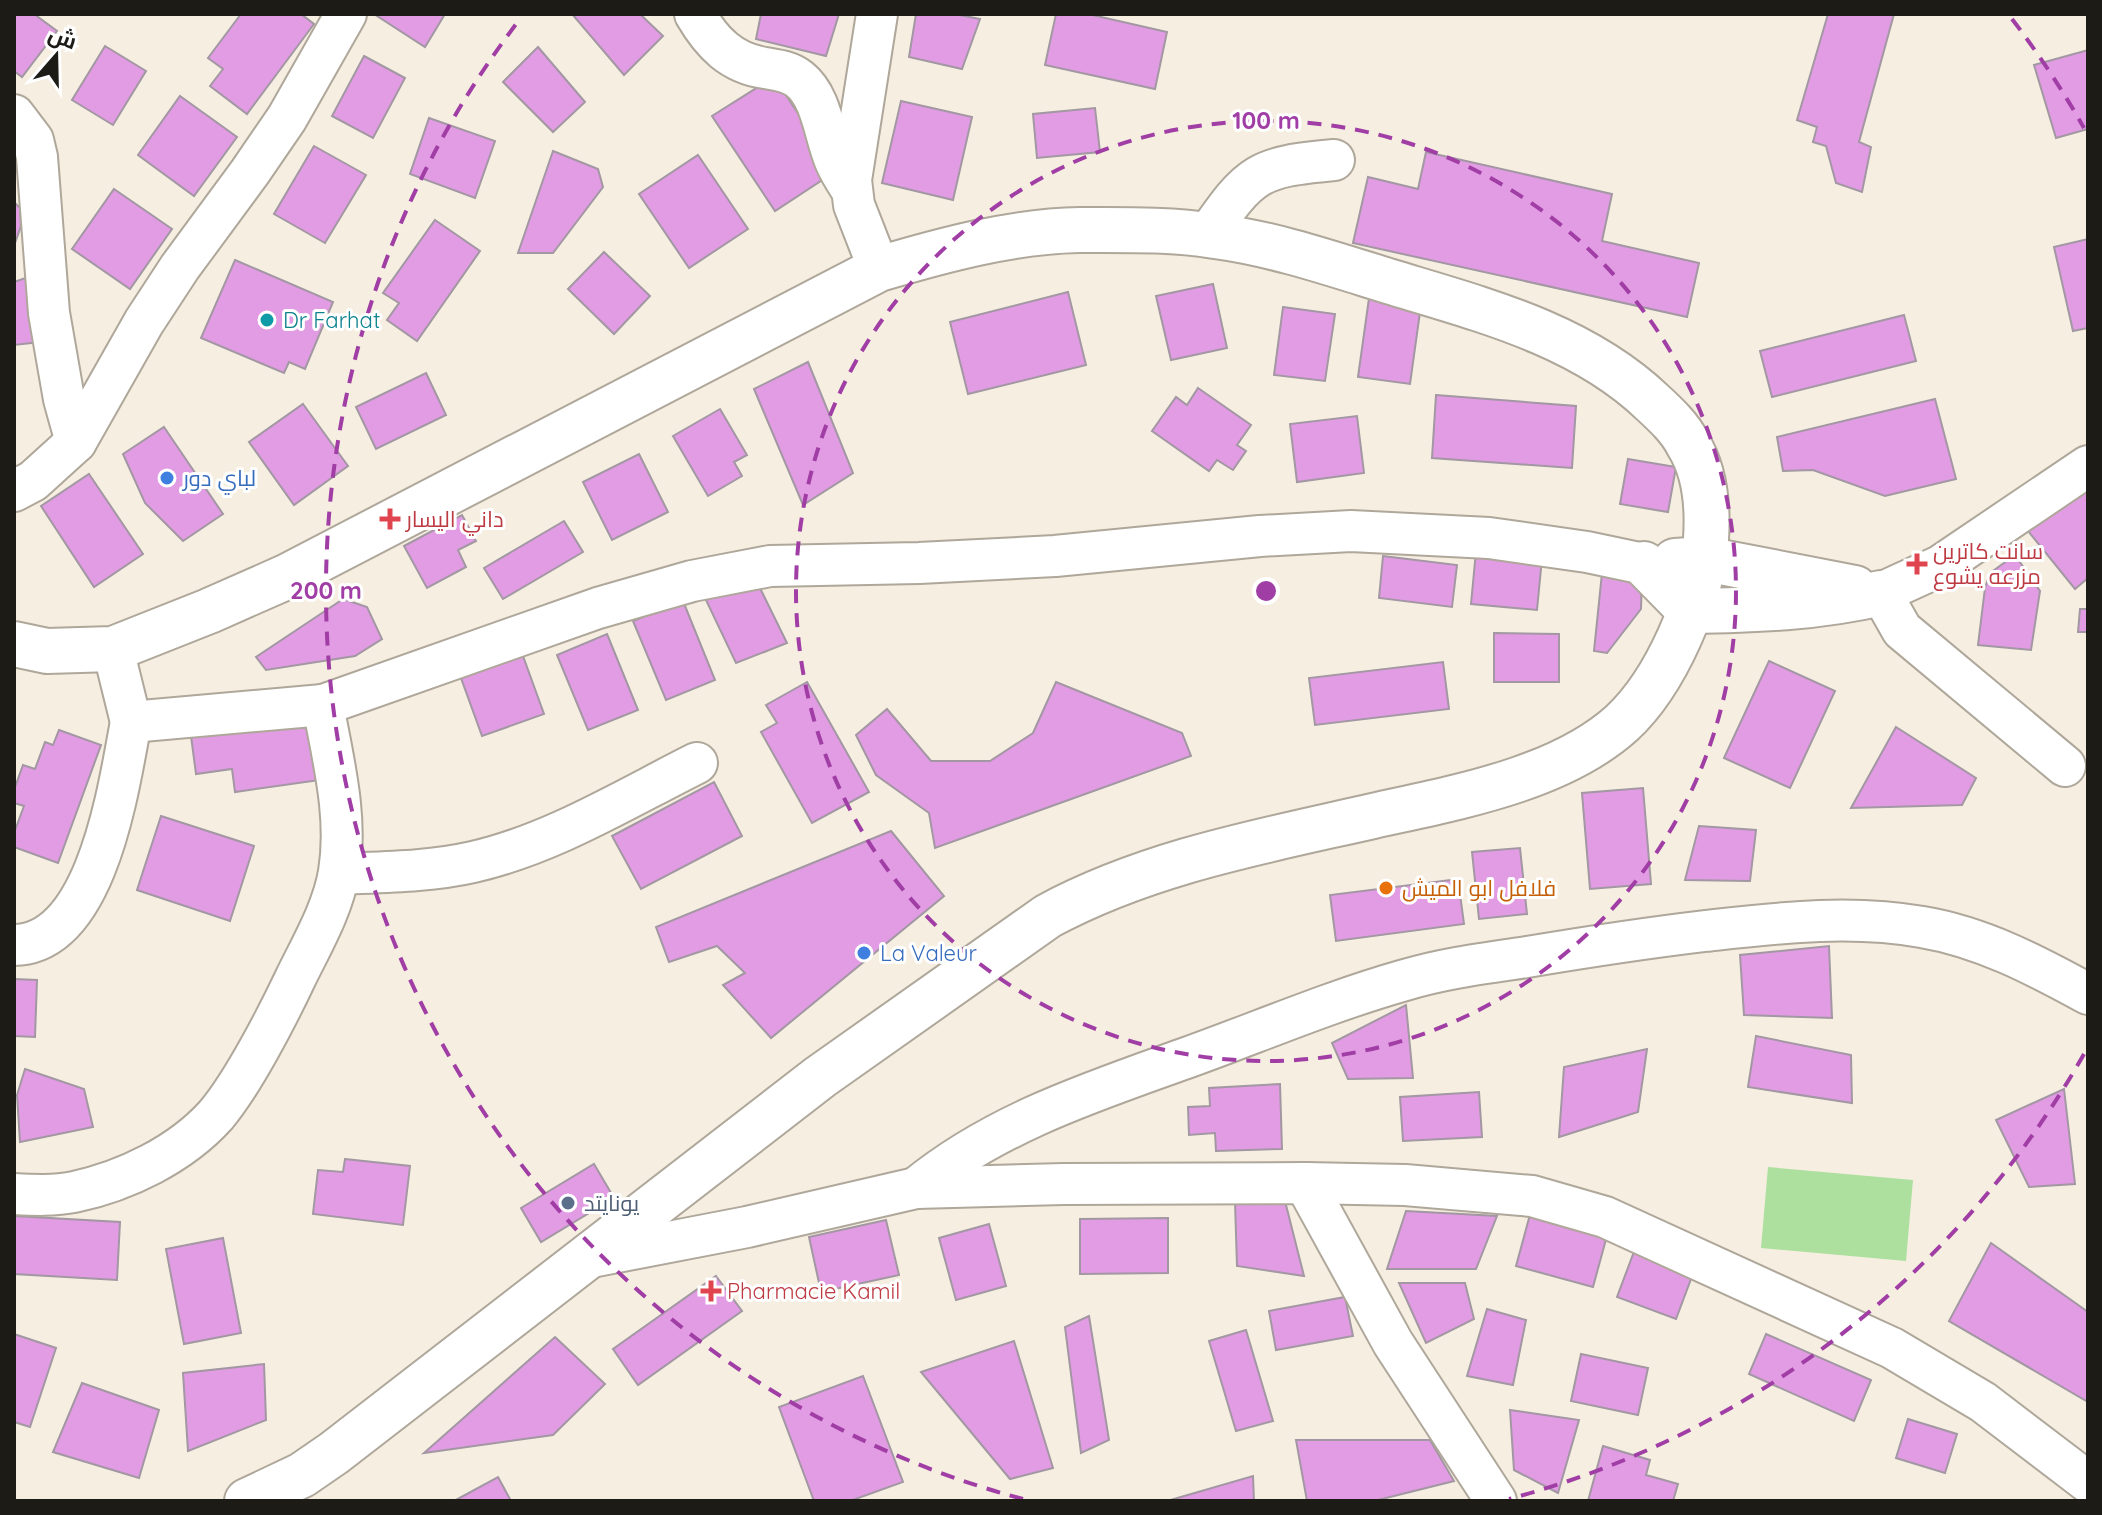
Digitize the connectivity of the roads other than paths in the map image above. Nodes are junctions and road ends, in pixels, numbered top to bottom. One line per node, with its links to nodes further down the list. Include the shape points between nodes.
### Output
1 (695, 14): 6 (street, via 730,57 800,79)
2 (877, 14): 6 (street)
3 (336, 18): 9 (street, via 279,129 144,322)
4 (14, 115): 9 (street, via 33,140 37,157 49,313)
5 (1334, 160): 7 (street, via 1256,176)
6 (852, 191): 8 (street)
7 (1208, 234): 8 (highway, via 1076,230 936,252); 12 (highway, via 1289,251 1494,315 1562,341 1609,367 1641,391 1688,442 1704,490)
8 (879, 269): 17 (highway, via 286,577)
9 (76, 442): 11 (street)
10 (2088, 466): 14 (street, via 1940,566)
11 (14, 491)
12 (1705, 559): 13 (highway); 14 (highway); 15 (highway)
13 (1644, 564): 15 (highway); 18 (street, via 1489,538 1351,531 1055,556 770,566 598,608)
14 (1881, 593): 15 (highway, via 1805,607); 21 (street, via 1902,630)
15 (1690, 611): 28 (highway, via 1648,693 1601,740 1524,777 1227,849 1084,897 1014,938 820,1077)
16 (14, 644): 17 (highway, via 47,651)
17 (113, 649): 19 (street)
18 (323, 705): 19 (street); 22 (street, via 341,800)
19 (131, 722): 23 (street, via 112,819 84,894 47,934)
20 (697, 763): 22 (street, via 549,837 507,852 450,867)
21 (2065, 766)
22 (339, 874): 27 (street, via 289,993 216,1114 162,1158 120,1177 76,1192)
23 (14, 945)
24 (2088, 994): 26 (street, via 2007,952 1957,934 1845,920 1639,938 1475,965 1339,1000 1036,1115 964,1154)
25 (1305, 1183): 26 (street); 29 (street, via 1488,1190 1532,1196 1605,1217 1892,1348 1983,1402); 31 (street, via 1393,1343)
26 (916, 1188): 28 (street)
27 (14, 1194)
28 (586, 1258): 30 (highway, via 334,1453)
29 (2088, 1482)
30 (247, 1501)
31 (1496, 1501)

